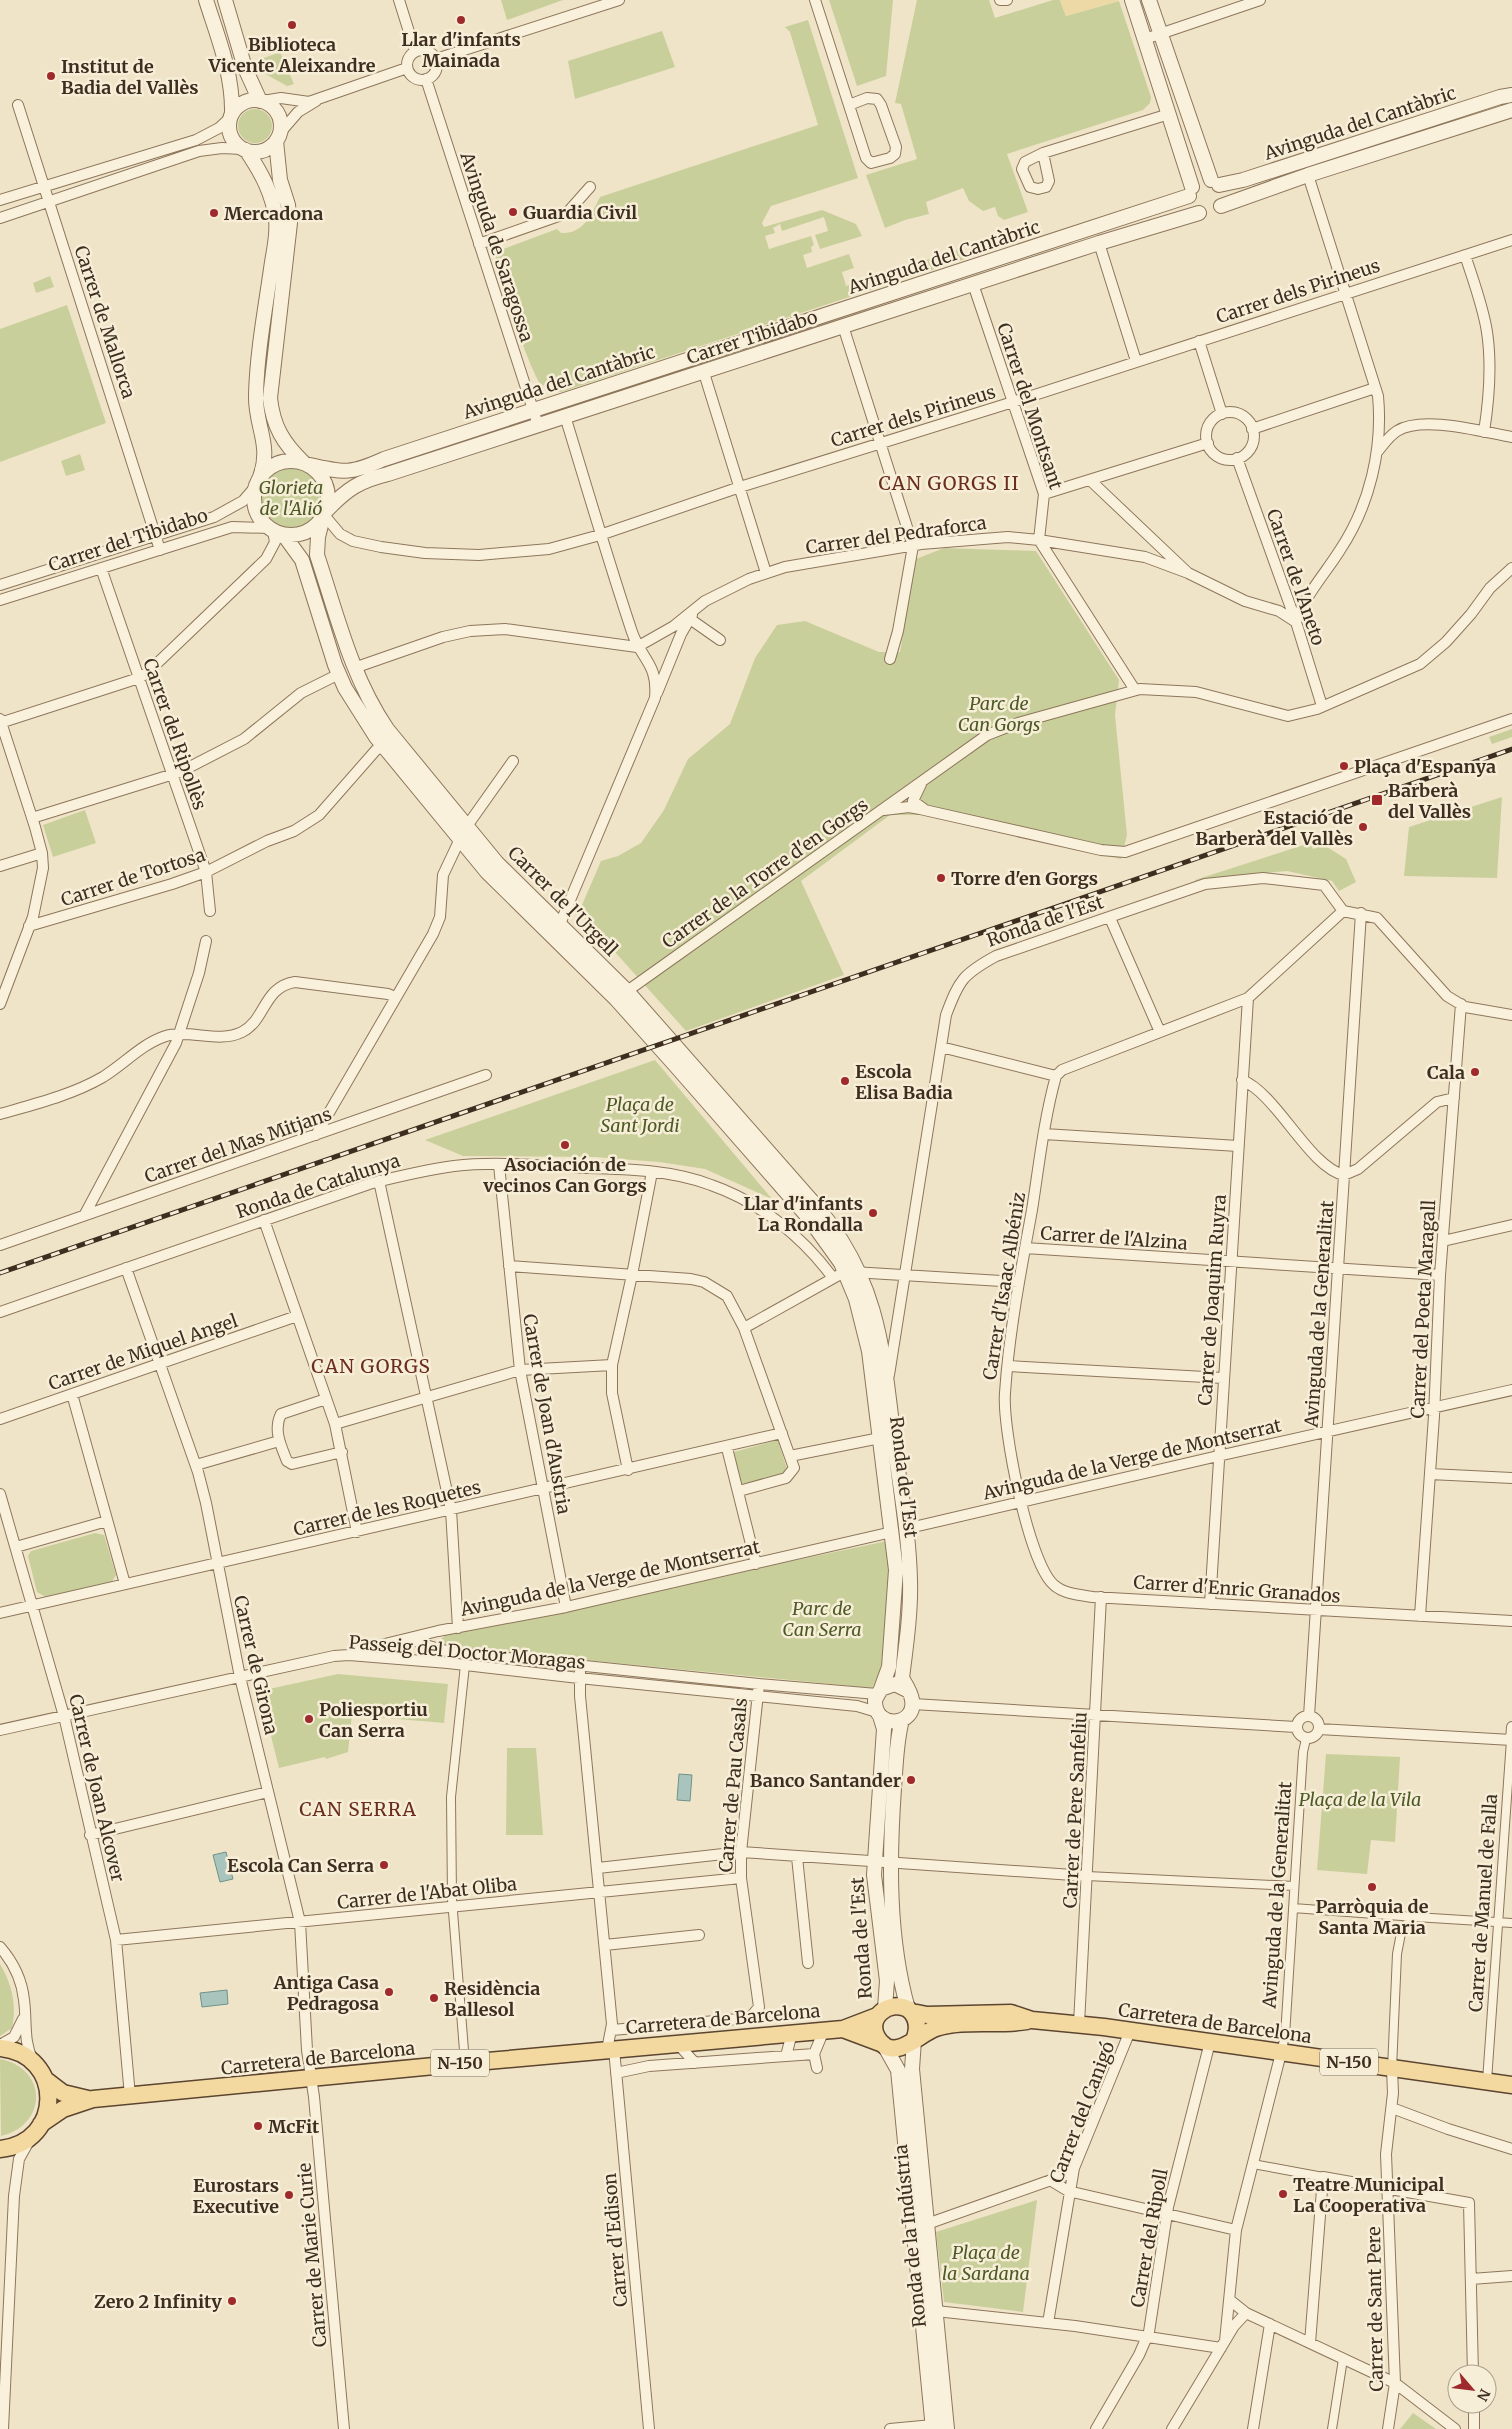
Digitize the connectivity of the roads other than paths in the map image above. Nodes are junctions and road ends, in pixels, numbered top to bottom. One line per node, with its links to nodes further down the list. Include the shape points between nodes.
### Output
1 (206, 0): 24 (street, via 230,74)
2 (224, 0): 18 (street, via 245,68)
3 (399, 0): 13 (street)
4 (619, 0): 14 (street)
5 (815, 0): 21 (street)
6 (1000, 0): 7 (street)
7 (1007, 0)
8 (1132, 0): 12 (street)
9 (1149, 0): 11 (street)
10 (1260, 0): 11 (street)
11 (1160, 34): 12 (street); 29 (street)
12 (1145, 39): 23 (street)
13 (415, 51): 14 (street, via 425,50); 15 (street, via 408,58)
14 (436, 59): 16 (street, via 434,73)
15 (407, 68): 16 (street, via 412,76); 19 (street)
16 (426, 79): 40 (street, Avinguda de Saragossa)
17 (1512, 95): 29 (street, Avinguda del Cantàbric, via 1243,180)
18 (262, 101): 19 (street, via 281,98); 24 (street, via 244,102); 25 (street, via 278,114)
19 (316, 101): 25 (street, via 298,112)
20 (18, 105): 30 (street, Carrer de Mallorca)
21 (849, 105): 21 (street, via 866,158 871,163 895,154 896,147 877,100 867,98)
22 (1512, 110): 28 (street)
23 (1169, 114): 27 (street); 32 (street)
24 (231, 116): 26 (street, via 229,129 232,139); 30 (street, via 219,128 196,140)
25 (277, 138): 26 (street, via 262,151); 62 (street, via 280,180 290,223 271,413 280,437)
26 (244, 150): 34 (street, via 199,151); 64 (street, via 267,185 277,222 256,379 257,415 266,452)
27 (1043, 153)
28 (1308, 175): 35 (street); 43 (street)
29 (1215, 183): 32 (street, via 1203,180); 35 (street, via 1224,196)
30 (44, 185): 33 (street); 34 (street, Carrer de Mallorca)
31 (590, 187): 40 (street, via 567,213)
32 (1190, 191): 36 (street, via 1191,207); 44 (street, Avinguda del Cantàbric)
33 (0, 200)
34 (50, 202): 37 (street); 70 (street, Carrer de Mallorca)
35 (1221, 206): 36 (street, via 1211,214)
36 (1199, 213): 39 (street, Carrer Tibidabo)
37 (0, 218)
38 (1512, 240): 41 (street, Carrer dels Pirineus)
39 (1099, 243): 42 (street, Carrer Tibidabo); 47 (street)
40 (479, 244): 51 (street, Avinguda de Saragossa)
41 (1465, 255): 43 (street, Carrer dels Pirineus); 56 (street, via 1487,334 1490,365)
42 (973, 284): 45 (street, Carrer Tibidabo); 50 (street, Carrer del Montsant)
43 (1346, 293): 46 (street, Carrer dels Pirineus); 49 (street)
44 (838, 311): 45 (street); 51 (street, Avinguda del Cantàbric)
45 (843, 326): 48 (street, Carrer Tibidabo); 58 (street)
46 (1198, 341): 47 (street, Carrer dels Pirineus); 52 (street)
47 (1136, 361): 50 (street, Carrer dels Pirineus)
48 (704, 373): 53 (street, Carrer Tibidabo); 65 (street)
49 (1375, 388): 55 (street); 60 (street, via 1380,418)
50 (1013, 402): 58 (street, Carrer dels Pirineus); 66 (street, Carrer del Montsant)
51 (533, 410): 54 (street, Avinguda de Saragossa); 62 (street, Avinguda del Cantàbric, via 348,472)
52 (1222, 414): 55 (street, via 1241,415); 59 (street, via 1208,427)
53 (565, 416): 54 (street, Carrer Tibidabo); 69 (street)
54 (538, 425): 67 (street, Carrer Tibidabo, via 369,478 348,491)
55 (1252, 429): 61 (street, via 1254,439 1251,447)
56 (1484, 432): 57 (street); 60 (street, via 1428,424 1412,426 1396,431)
57 (1512, 437)
58 (881, 442): 65 (street, Carrer dels Pirineus); 72 (street)
59 (1208, 443): 61 (street, via 1213,453 1222,459); 63 (street)
60 (1378, 451): 82 (street, via 1355,521)
61 (1237, 458): 82 (street, Carrer de l'Aneto)
62 (306, 464): 64 (street, via 291,460 279,462 268,468); 67 (street, via 321,476 328,490)
63 (1090, 480): 66 (street); 77 (street)
64 (258, 481): 68 (street, via 255,506 259,516); 70 (street, Carrer del Tibidabo, via 243,501 214,517)
65 (740, 488): 69 (street, Carrer dels Pirineus); 76 (street)
66 (1044, 494): 71 (street, Carrer del Montsant)
67 (324, 514): 68 (street, via 317,525 299,534); 69 (street, Carrer dels Pirineus, via 340,534 353,541 425,553 525,553); 86 (street, Carrer de l'Urgell, via 316,550)
68 (274, 530): 73 (street, Carrer del Tibidabo, via 232,527); 87 (street, Carrer de l'Urgell, via 286,538 302,560); 88 (street, via 275,542 266,559 189,635)
69 (600, 535): 84 (street)
70 (156, 536): 73 (street, Carrer de Mallorca); 78 (street, Carrer del Tibidabo)
71 (1039, 540): 72 (street, Carrer del Pedraforca, via 1008,537); 77 (street, Carrer del Pedraforca, via 1145,557); 89 (street)
72 (913, 546): 76 (street, Carrer del Pedraforca); 85 (street)
73 (160, 550): 74 (street, Carrer del Tibidabo)
74 (101, 568): 79 (street, Carrer del Tibidabo); 88 (street, Carrer del Ripollès)
75 (1512, 568): 91 (street, via 1490,588 1446,642 1420,664)
76 (766, 573): 80 (street, Carrer del Pedraforca)
77 (1188, 573): 82 (street, via 1245,601 1279,611)
78 (0, 585)
79 (0, 600)
80 (702, 604): 81 (street); 84 (street, via 674,626)
81 (690, 619): 83 (street); 90 (street)
82 (1296, 622): 91 (street, Carrer de l'Aneto)
83 (720, 640)
84 (637, 647): 86 (street, via 505,629 470,631); 90 (street, via 655,673)
85 (890, 659)
86 (354, 668): 101 (street, Carrer de l'Urgell, via 387,729)
87 (339, 674): 94 (street, Carrer de l'Urgell, via 360,714); 96 (street, via 301,693 244,739 180,772)
88 (139, 678): 93 (street); 96 (street, Carrer del Ripollès)
89 (1135, 690): 91 (street, via 1196,692 1288,716); 97 (street, via 987,735)
90 (655, 698): 110 (street)
91 (1322, 706)
92 (1512, 719): 99 (street, Carrer de la Torre d'en Gorgs, via 1125,852 1116,853)
93 (0, 722): 100 (street)
94 (384, 746): 102 (street, Carrer de l'Urgell); 105 (street, Carrer de Tortosa, via 376,750 319,815 294,831)
95 (513, 761): 101 (street)
96 (172, 773): 100 (street); 105 (street, Carrer del Ripollès)
97 (923, 780): 98 (street); 99 (street, via 913,801)
98 (881, 811): 99 (street, Carrer de la Torre d'en Gorgs, via 909,807); 113 (street, Carrer de la Torre d'en Gorgs)
99 (927, 811)
100 (32, 818): 103 (street)
101 (467, 826): 110 (street, Carrer de l'Urgell, via 497,863)
102 (460, 839): 113 (street, Carrer de l'Urgell, via 494,879); 114 (street, via 443,875 437,925)
103 (42, 853): 104 (street); 111 (street, via 41,886)
104 (0, 866)
105 (206, 872): 107 (street, Carrer del Ripollès); 111 (street, Carrer de Tortosa)
106 (1343, 910): 108 (street); 109 (street, Ronda de l'Est, via 1324,885 1263,878 1205,884); 115 (street)
107 (210, 911)
108 (1361, 913): 117 (street, via 1377,918 1447,996); 132 (street, Avinguda de la Generalitat)
109 (1110, 918): 119 (street); 121 (street, Ronda de l'Est, via 996,956 971,970 955,990 946,1015)
110 (560, 924): 113 (street, Carrer de l'Urgell)
111 (29, 926): 116 (street)
112 (206, 940): 120 (street, via 199,973)
113 (622, 995): 144 (street, Carrer de l'Urgell, via 835,1228 853,1256)
114 (395, 997): 120 (street, via 295,982 272,994 251,1026 241,1032 225,1036); 128 (street)
115 (1248, 998): 119 (street); 124 (street, Carrer de Joaquim Ruyra)
116 (0, 1004)
117 (1461, 1004): 118 (street); 125 (street, Carrer del Poeta Maragall)
118 (1512, 1015)
119 (1160, 1032): 123 (street, via 1062,1070)
120 (178, 1035): 126 (street, via 153,1041 103,1077 71,1092); 134 (street)
121 (941, 1047): 123 (street); 147 (street, Ronda de l'Est)
122 (486, 1075): 128 (street, Carrer del Mas Mitjans)
123 (1056, 1076): 127 (street, Carrer d'Isaac Albéniz)
124 (1242, 1080): 129 (street, Carrer de Joaquim Ruyra); 132 (street, via 1258,1090 1326,1165)
125 (1454, 1098): 132 (street, via 1437,1102 1358,1169); 137 (street, Carrer del Poeta Maragall)
126 (0, 1114)
127 (1044, 1134): 129 (street); 139 (street, Carrer d'Isaac Albéniz)
128 (316, 1135): 134 (street, Carrer del Mas Mitjans)
129 (1238, 1146): 140 (street, Carrer de Joaquim Ruyra)
130 (499, 1165): 131 (street, Ronda de Catalunya); 133 (street, Ronda de Catalunya, via 456,1166); 141 (street, Carrer de Joan d'Austria)
131 (652, 1172): 144 (street, Ronda de Catalunya, via 698,1180 749,1202); 146 (street)
132 (1344, 1175): 143 (street, Avinguda de la Generalitat)
133 (379, 1181): 135 (street, Ronda de Catalunya); 160 (street)
134 (85, 1214): 138 (street, Carrer del Mas Mitjans)
135 (264, 1220): 142 (street, Ronda de Catalunya); 150 (street)
136 (1512, 1225): 137 (street)
137 (1443, 1241): 145 (street, Carrer del Poeta Maragall)
138 (0, 1245)
139 (1025, 1248): 140 (street, Carrer de l'Alzina); 148 (street, Carrer d'Isaac Albéniz)
140 (1231, 1262): 143 (street, Carrer de l'Alzina); 156 (street, Carrer de Joaquim Ruyra)
141 (509, 1266): 146 (street); 155 (street, Carrer de Joan d'Austria)
142 (126, 1268): 149 (street, Ronda de Catalunya); 152 (street, Carrer de Girona)
143 (1338, 1268): 145 (street, Carrer de l'Alzina); 165 (street, Avinguda de la Generalitat)
144 (847, 1273): 147 (street); 151 (street); 157 (street, Ronda de l'Est, via 874,1311); 167 (street, Ronda de l'Est, via 869,1351)
145 (1440, 1275): 162 (street, Carrer del Poeta Maragall)
146 (632, 1276): 151 (street, via 704,1282 727,1296); 153 (street)
147 (904, 1276): 148 (street); 157 (street, Ronda de l'Est)
148 (1019, 1282): 154 (street, Carrer d'Isaac Albéniz)
149 (0, 1312)
150 (297, 1316): 152 (street, Carrer de Miquel Angel); 161 (street)
151 (744, 1328): 166 (street)
152 (160, 1364): 159 (street, Carrer de Miquel Angel); 173 (street, Carrer de Girona)
153 (612, 1365): 155 (street); 174 (street, via 612,1393)
154 (1008, 1366): 156 (street); 180 (street, Carrer d'Isaac Albéniz, via 1004,1394 1006,1415)
155 (520, 1370): 160 (street); 177 (street, Carrer de Joan d'Austria)
156 (1223, 1378): 172 (street, Carrer de Joaquim Ruyra)
157 (887, 1386): 183 (street, Ronda de l'Est)
158 (1512, 1390): 162 (street, Avinguda de la Verge de Montserrat)
159 (72, 1394): 163 (street, Carrer de Miquel Angel); 182 (street)
160 (426, 1398): 164 (street); 181 (street)
161 (326, 1400): 164 (street); 168 (street, via 280,1414 277,1422)
162 (1434, 1408): 165 (street, Avinguda de la Verge de Montserrat); 175 (street, Carrer del Poeta Maragall)
163 (0, 1418)
164 (335, 1424): 170 (street)
165 (1327, 1431): 172 (street, Avinguda de la Verge de Montserrat); 193 (street, Avinguda de la Generalitat)
166 (782, 1433): 169 (street, Carrer de les Roquetes); 171 (street)
167 (880, 1438): 171 (street); 183 (street, Ronda de l'Est)
168 (280, 1441): 170 (street, via 287,1461 292,1464); 173 (street)
169 (727, 1448): 174 (street, Carrer de les Roquetes); 178 (street)
170 (342, 1452): 184 (street)
171 (790, 1456): 178 (street, via 794,1468 786,1478)
172 (1218, 1456): 180 (street, Avinguda de la Verge de Montserrat); 190 (street, Carrer de Joaquim Ruyra)
173 (196, 1466): 186 (street, Carrer de Girona)
174 (628, 1470): 177 (street, Carrer de les Roquetes)
175 (1430, 1474): 176 (street); 195 (street, Carrer del Poeta Maragall)
176 (1512, 1478)
177 (543, 1490): 181 (street, Carrer de les Roquetes); 192 (street, Carrer de Joan d'Austria)
178 (738, 1491): 187 (street)
179 (0, 1494): 185 (street, Carrer de Joan Alcover)
180 (1022, 1501): 183 (street, Avinguda de la Verge de Montserrat); 189 (street, Carrer d'Enric Granados, via 1043,1572 1052,1584 1078,1595)
181 (452, 1510): 184 (street, Carrer de les Roquetes); 197 (street)
182 (107, 1521): 185 (street); 188 (street)
183 (899, 1530): 187 (street, Avinguda de la Verge de Montserrat); 207 (street, Ronda de l'Est, via 889,1666); 209 (street, Ronda de l'Est, via 910,1583 902,1678)
184 (357, 1532): 186 (street, Carrer de les Roquetes)
185 (16, 1547): 191 (street, Carrer de Joan Alcover)
186 (217, 1564): 188 (street, Carrer de les Roquetes); 204 (street, Carrer de Girona)
187 (756, 1564): 192 (street, Avinguda de la Verge de Montserrat)
188 (125, 1584): 191 (street, Carrer de les Roquetes)
189 (1101, 1597): 190 (street, Carrer d'Enric Granados); 211 (street, Carrer de Pere Sanfeliu)
190 (1210, 1604): 193 (street, Carrer d'Enric Granados)
191 (34, 1605): 194 (street, Carrer de les Roquetes); 212 (street, Carrer de Joan Alcover)
192 (566, 1608): 197 (street, Avinguda de la Verge de Montserrat)
193 (1316, 1611): 195 (street, Carrer d'Enric Granados); 213 (street, Avinguda de la Generalitat)
194 (0, 1613)
195 (1420, 1616): 196 (street, Carrer d'Enric Granados)
196 (1512, 1621)
197 (458, 1628): 198 (street, Avinguda de la Verge de Montserrat)
198 (438, 1631): 199 (street, Avinguda de la Verge de Montserrat); 200 (street, Passeig del Doctor Moragas, via 433,1644)
199 (410, 1638): 200 (street, Passeig del Doctor Moragas); 201 (street, Avinguda de la Verge de Montserrat)
200 (440, 1649): 203 (street, Passeig del Doctor Moragas)
201 (334, 1656): 202 (street, Passeig del Doctor Moragas); 204 (street, Passeig del Doctor Moragas)
202 (465, 1665): 205 (street, Passeig del Doctor Moragas); 232 (street, via 451,1797)
203 (580, 1666): 205 (street, Carretera de Barcelona); 206 (street, Passeig del Doctor Moragas)
204 (240, 1677): 212 (street, Passeig del Doctor Moragas); 221 (street, Carrer de Girona)
205 (579, 1678): 208 (street, Passeig del Doctor Moragas); 227 (street, Carretera de Barcelona)
206 (759, 1684): 207 (street, Passeig del Doctor Moragas); 208 (street, Carrer de Pau Casals)
207 (879, 1691): 209 (street, via 895,1684); 210 (street, via 875,1703)
208 (757, 1696): 210 (street, Passeig del Doctor Moragas, via 864,1707); 223 (street, Carrer de Pau Casals)
209 (911, 1698): 211 (street); 214 (street, via 910,1712)
210 (879, 1714): 214 (street, via 889,1721); 225 (street, Ronda de l'Est, via 884,1729)
211 (1097, 1715): 215 (street); 228 (street, Carrer de Pere Sanfeliu)
212 (64, 1716): 218 (street, Passeig del Doctor Moragas); 222 (street, Carrer de Joan Alcover)
213 (1308, 1716): 215 (street, via 1302,1717); 217 (street, via 1314,1718)
214 (902, 1720): 226 (street, Ronda de l'Est, via 897,1750)
215 (1296, 1727): 219 (street)
216 (1512, 1727): 220 (street, Carrer de Manuel de Falla)
217 (1319, 1729): 219 (street, via 1312,1738); 220 (street)
218 (0, 1730)
219 (1306, 1739): 230 (street, Avinguda de la Generalitat, via 1302,1752)
220 (1511, 1740): 236 (street, Carrer de Manuel de Falla)
221 (268, 1792): 222 (street); 235 (street, Carrer de Girona)
222 (90, 1835): 239 (street, Carrer de Joan Alcover)
223 (741, 1852): 224 (street); 227 (street); 229 (street, Carrer de Pau Casals)
224 (797, 1857): 225 (street); 242 (street)
225 (875, 1863): 226 (street); 245 (street, Ronda de l'Est, via 875,1892 887,1981)
226 (891, 1863): 228 (street); 244 (street, Ronda de l'Est, via 899,1973)
227 (598, 1868): 231 (street, Carretera de Barcelona)
228 (1087, 1876): 230 (street); 248 (street, Carrer de Pere Sanfeliu)
229 (741, 1878): 231 (street, Carrer de l'Abat Oliba); 243 (street, Carrer de Pau Casals)
230 (1294, 1886): 233 (street, Avinguda de la Generalitat)
231 (600, 1892): 232 (street, Carrer de l'Abat Oliba); 240 (street, Carretera de Barcelona)
232 (452, 1907): 235 (street, Carrer de l'Abat Oliba); 264 (street)
233 (1293, 1908): 234 (street); 260 (street, Avinguda de la Generalitat, via 1285,2036)
234 (1415, 1917): 236 (street); 267 (street, via 1402,1928 1397,1954)
235 (300, 1922): 239 (street, Carrer de l'Abat Oliba); 269 (street, Carrer de Girona, via 307,2050)
236 (1498, 1922): 237 (street); 271 (street, Carrer de Manuel de Falla)
237 (1512, 1923)
238 (699, 1935): 240 (street)
239 (116, 1940): 273 (street, Carrer de Joan Alcover)
240 (606, 1945): 249 (street, Carretera de Barcelona)
241 (0, 1947): 246 (street, via 18,1976)
242 (808, 1963)
243 (759, 2008): 249 (street, Carretera de Barcelona, via 750,2018 630,2029)
244 (910, 2010): 245 (main road, N-150, via 894,2005); 247 (main road, N-150, via 927,2015 1011,2014); 254 (main road, via 918,2026)
245 (881, 2012): 250 (main road, Carretera de Barcelona / N-150); 257 (main road, via 875,2032)
246 (25, 2014): 258 (street, via 14,2037); 263 (street, via 27,2043)
247 (1032, 2020): 248 (main road, Carretera de Barcelona / N-150); 254 (main road, N-150, via 1006,2025 952,2024 933,2029)
248 (1079, 2024): 252 (main road, Carretera de Barcelona / N-150)
249 (612, 2027): 259 (street, Carretera de Barcelona, via 609,2036)
250 (842, 2029): 251 (main road, Carretera de Barcelona / N-150); 257 (main road, Carretera de Barcelona / N-150)
251 (824, 2030): 253 (main road, Carretera de Barcelona / N-150); 261 (street)
252 (1130, 2031): 255 (main road, Carretera de Barcelona / N-150); 280 (street, Carrer del Canigó)
253 (792, 2033): 256 (main road, Carretera de Barcelona / N-150); 262 (street)
254 (914, 2040): 257 (main road, N-150, via 900,2048); 286 (street, Ronda de la Indústria, via 912,2069)
255 (1210, 2042): 260 (main road, Carretera de Barcelona / N-150); 285 (street, Carrer del Ripoll)
256 (677, 2043): 259 (main road, Carretera de Barcelona / N-150); 265 (street)
257 (884, 2045): 302 (street, Ronda de la Indústria, via 898,2070)
258 (0, 2046): 263 (main road, N-150, via 15,2050)
259 (611, 2049): 264 (main road, Carretera de Barcelona / N-150); 268 (street, Carrer d'Edison)
260 (1280, 2053): 267 (main road, Carretera de Barcelona / N-150); 279 (street)
261 (814, 2054): 262 (street); 266 (street)
262 (786, 2056): 265 (street)
263 (34, 2062): 270 (main road, N-150)
264 (465, 2063): 269 (main road, Carretera de Barcelona / N-150)
265 (695, 2063): 268 (street, via 649,2066)
266 (816, 2068)
267 (1392, 2069): 271 (main road, Carretera de Barcelona / N-150); 275 (street, Carrer de Sant Pere)
268 (616, 2073): 305 (street, Carrer d'Edison)
269 (312, 2079): 273 (main road, Carretera de Barcelona / N-150); 304 (street, Carrer de Marie Curie)
270 (46, 2080): 274 (main road, N-150, via 63,2093); 276 (main road, N-150, via 48,2106)
271 (1487, 2081): 272 (main road, Carretera de Barcelona / N-150)
272 (1512, 2085)
273 (130, 2096): 274 (main road, Carretera de Barcelona / N-150)
274 (93, 2099): 276 (main road, N-150, via 63,2109)
275 (1392, 2108): 278 (street); 283 (street, Carrer de Sant Pere, via 1386,2154)
276 (37, 2130): 277 (main road, N-150, via 14,2146); 303 (street, via 23,2150 16,2175)
277 (0, 2149)
278 (1512, 2149)
279 (1253, 2164): 281 (street); 287 (street)
280 (1074, 2168): 282 (street, via 1068,2174); 284 (street, Carrer del Canigó)
281 (1323, 2177): 283 (street); 296 (street)
282 (1050, 2180): 284 (street); 286 (street)
283 (1388, 2188): 289 (street, via 1469,2203); 300 (street, Carrer de Sant Pere)
284 (1068, 2192): 285 (street); 293 (street, Carrer del Canigó)
285 (1167, 2213): 287 (street); 295 (street, Carrer del Ripoll)
286 (928, 2224): 291 (street, Ronda de la Indústria)
287 (1236, 2230): 290 (street)
288 (1512, 2276): 289 (street)
289 (1471, 2279): 299 (street)
290 (1231, 2301): 292 (street); 297 (street)
291 (936, 2310): 293 (street); 302 (street, Ronda de la Indústria)
292 (1246, 2313): 294 (street); 297 (street)
293 (1048, 2323): 295 (street)
294 (1270, 2324): 296 (street); 309 (street)
295 (1148, 2337): 297 (street); 307 (street, Carrer del Ripoll)
296 (1310, 2343): 298 (street)
297 (1223, 2345): 308 (street)
298 (1343, 2359): 300 (street); 310 (street)
299 (1473, 2364)
300 (1395, 2383): 311 (street, Carrer de Sant Pere); 312 (street)
301 (1474, 2414): 313 (street)
302 (938, 2428): 306 (street)
303 (3, 2429)
304 (344, 2429)
305 (649, 2429)
306 (890, 2429)
307 (1096, 2429)
308 (1172, 2429)
309 (1253, 2429)
310 (1332, 2429)
311 (1388, 2429)
312 (1454, 2429)
313 (1474, 2429)

